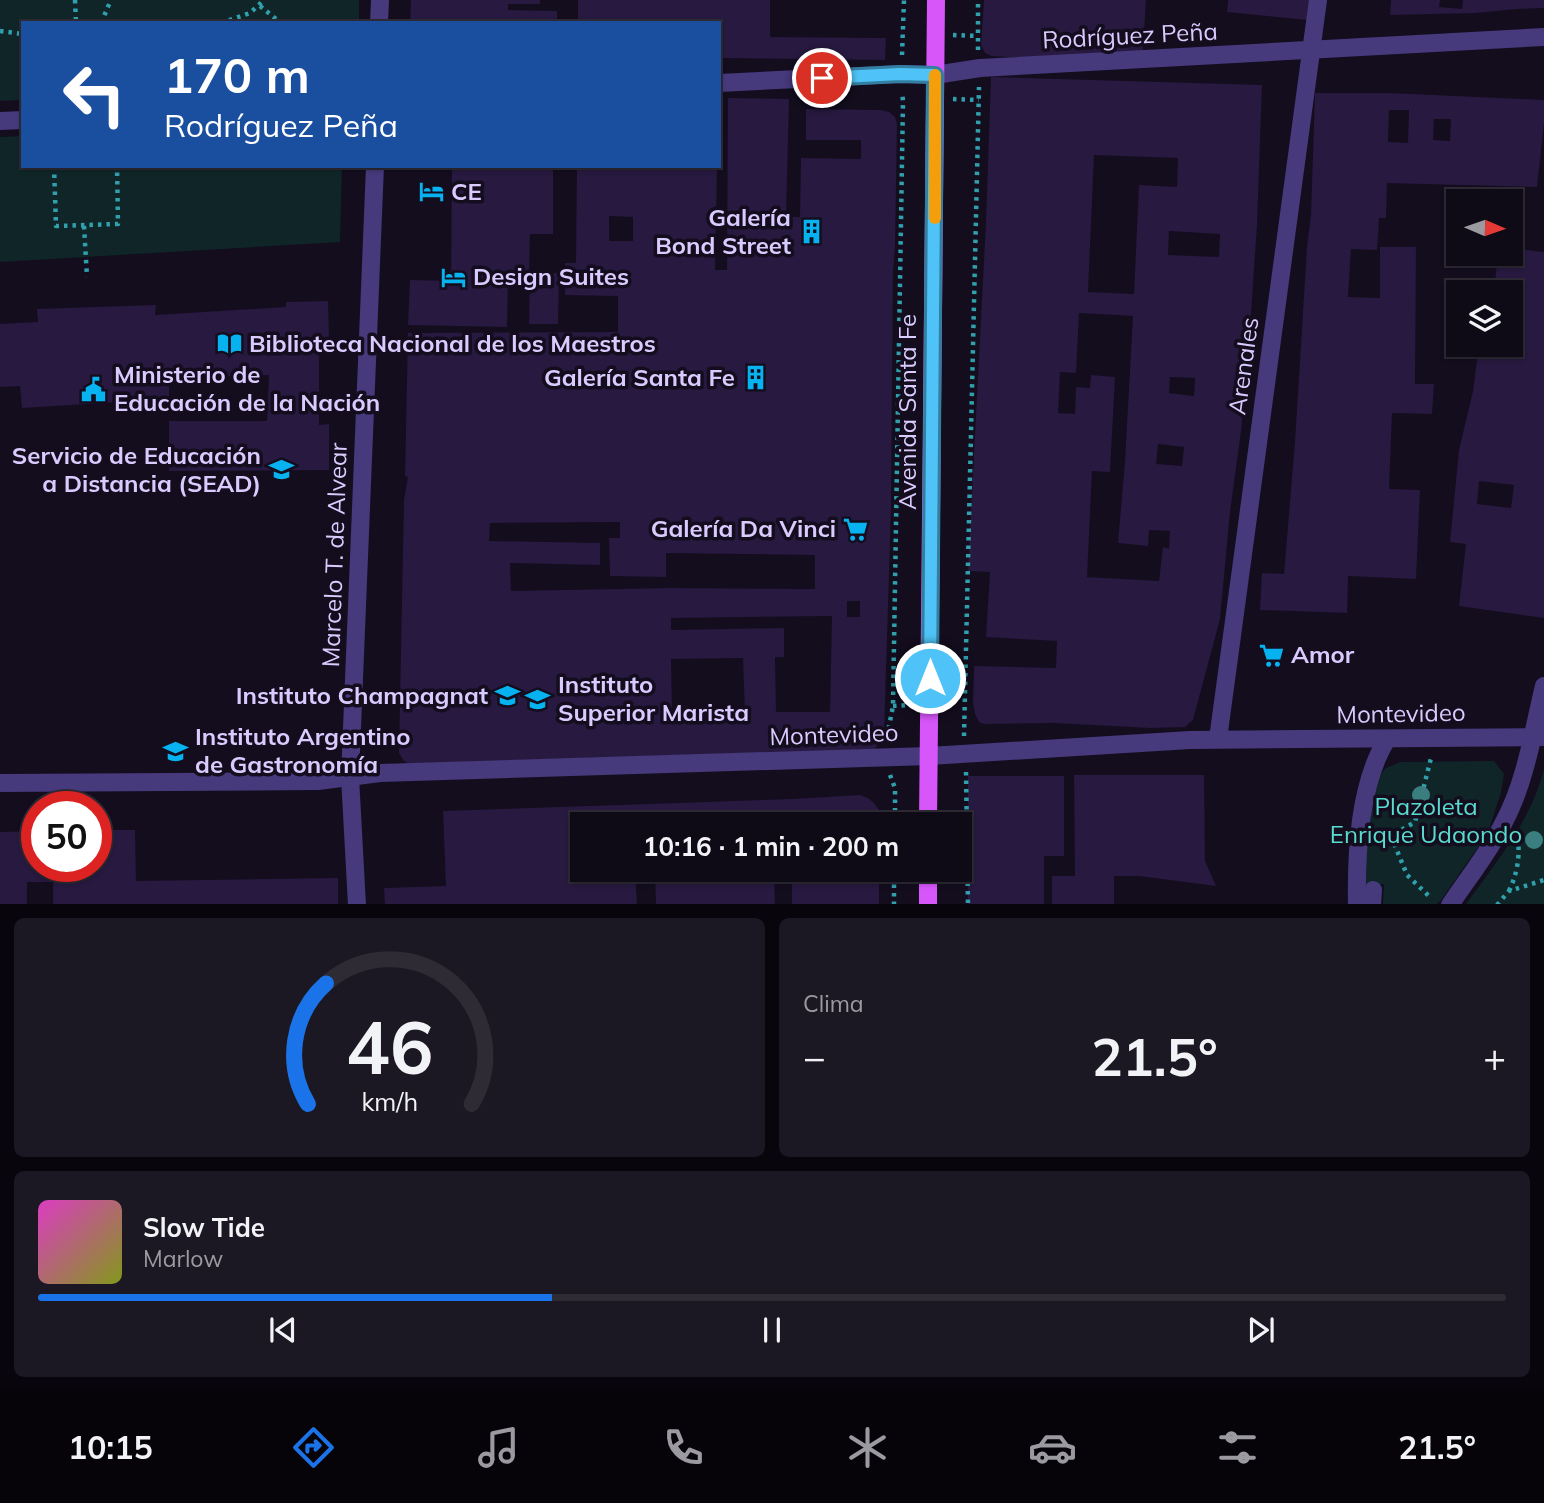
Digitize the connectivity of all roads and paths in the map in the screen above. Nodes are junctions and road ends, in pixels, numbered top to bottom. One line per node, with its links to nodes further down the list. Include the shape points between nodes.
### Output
1 (75, 0): 9 (path)
2 (111, 0): 10 (path)
3 (264, 0): 8 (path)
4 (380, 0): 13 (street)
5 (904, 0): 18 (path)
6 (936, 0): 19 (main road, Avenida Santa Fe)
7 (1318, 0): 17 (street, Arenales)
8 (260, 6): 11 (path); 12 (path)
9 (76, 21)
10 (102, 21)
11 (227, 21)
12 (279, 21)
13 (379, 21)
14 (0, 31): 15 (path)
15 (21, 34)
16 (1544, 37): 17 (street, Rodríguez Peña)
17 (1311, 51): 19 (street, Rodríguez Peña, via 980,68); 32 (street, Arenales)
18 (900, 74): 19 (street, Rodríguez Peña); 20 (street, Rodríguez Peña); 36 (path, via 892,706)
19 (935, 75): 35 (main road, Avenida Santa Fe)
20 (721, 83)
21 (979, 100): 34 (path)
22 (21, 120): 23 (street)
23 (0, 121)
24 (54, 168): 27 (path, via 56,226)
25 (117, 168): 27 (path, via 118,224)
26 (375, 168): 37 (street, Marcelo T. de Alvear)
27 (84, 226): 28 (path)
28 (88, 277)
29 (1544, 686): 30 (street)
30 (1538, 737): 31 (street, Montevideo); 39 (street)
31 (1436, 738): 33 (street, Montevideo); 43 (path, via 1415,822)
32 (1218, 739): 33 (street, Montevideo); 34 (street, Montevideo)
33 (1387, 739): 42 (street, via 1374,766)
34 (964, 754): 35 (street, Montevideo); 51 (path)
35 (929, 756): 36 (street, Montevideo); 41 (main road, Avenida Santa Fe)
36 (883, 758): 37 (street, Montevideo); 40 (path, via 895,788)
37 (351, 777): 38 (street, Montevideo); 48 (street, Marcelo T. de Alvear)
38 (0, 783)
39 (1511, 809): 47 (path, via 1520,855); 54 (street)
40 (895, 812)
41 (928, 812)
42 (1360, 831): 43 (path); 52 (street)
43 (1391, 836): 53 (path, via 1408,875)
44 (1544, 880): 47 (path)
45 (894, 882): 49 (path)
46 (928, 882): 50 (main road)
47 (1509, 891): 55 (path)
48 (357, 904)
49 (894, 904)
50 (928, 904)
51 (968, 904)
52 (1357, 904)
53 (1437, 904)
54 (1451, 904)
55 (1498, 904)

